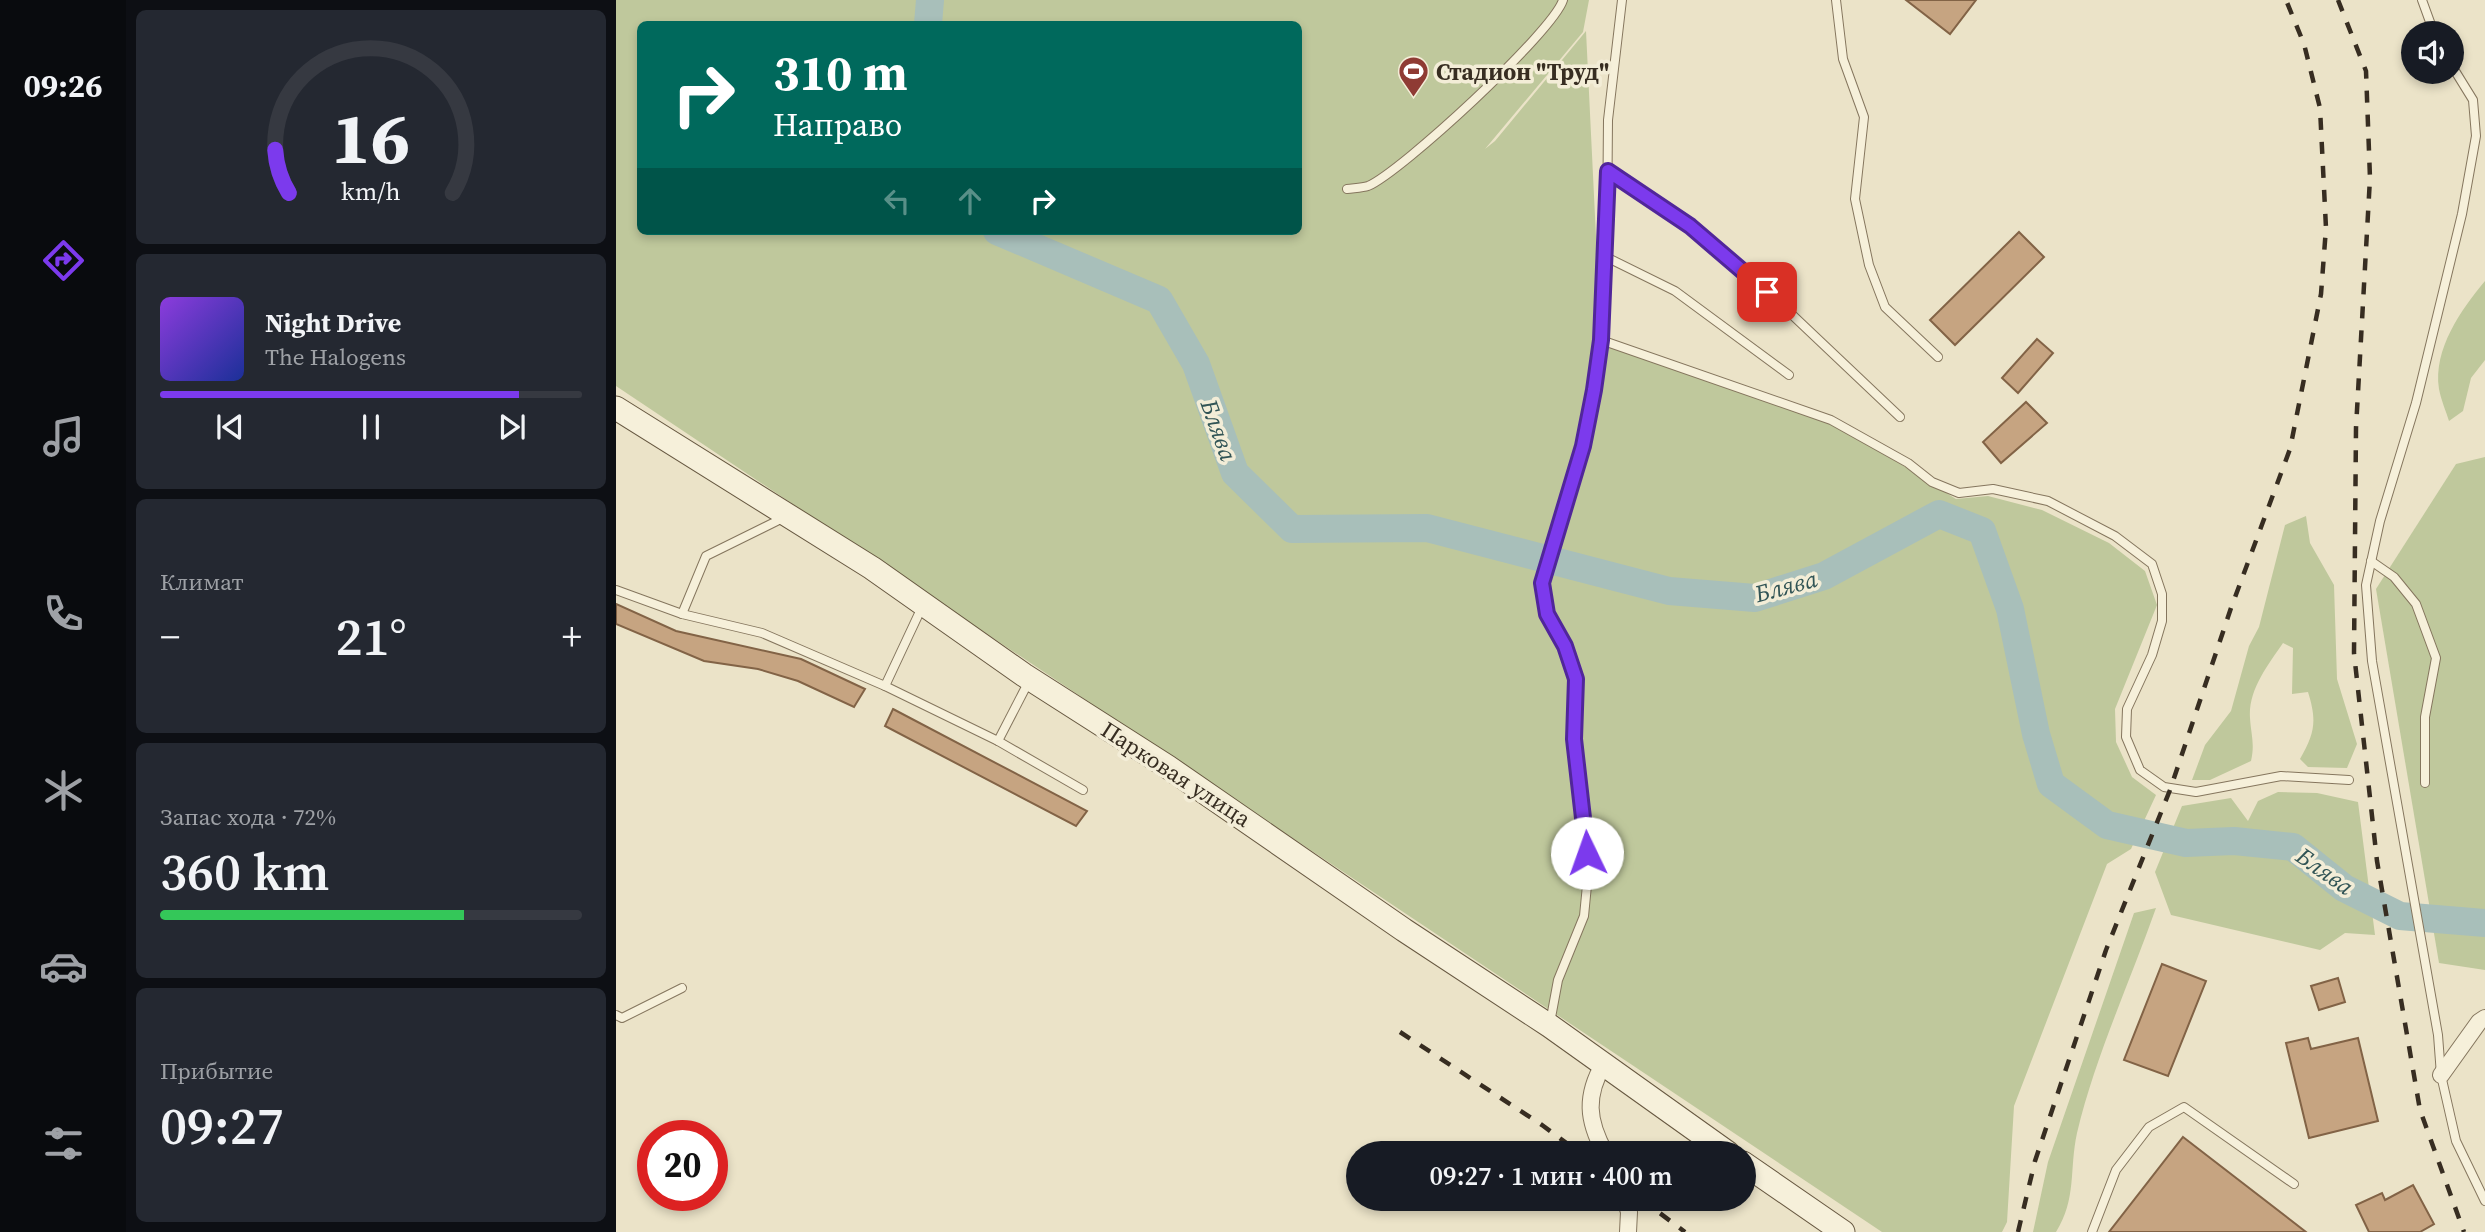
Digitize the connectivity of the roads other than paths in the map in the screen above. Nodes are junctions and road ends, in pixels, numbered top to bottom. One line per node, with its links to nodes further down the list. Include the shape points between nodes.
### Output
1 (1563, 0): 8 (lane, via 1544,29 1444,126 1368,186)
2 (1622, 0): 7 (lane, via 1608,120)
3 (1836, 0): 11 (lane, via 1843,59 1864,117 1855,199 1868,265 1885,307)
4 (2422, 0): 5 (lane)
5 (2430, 21)
6 (2463, 84): 16 (lane, via 2473,100 2476,136 2462,215)
7 (1608, 171): 9 (lane); 14 (lane, via 1690,226)
8 (1347, 189)
9 (1606, 257): 10 (lane); 12 (lane, via 1675,292)
10 (1601, 340): 23 (lane, via 1831,420 1908,463 1932,482 1959,493 1993,489 2048,501 2115,536 2152,564 2162,594 2162,621 2127,709 2126,737 2140,770 2164,787 2196,792 2281,776); 29 (lane, via 1583,446 1542,583 1547,614 1576,679 1574,739 1588,875 1584,916 1558,980)
11 (1938, 357)
12 (1789, 375)
13 (616, 408): 15 (street, Парковая улица)
14 (1900, 417)
15 (788, 516): 18 (street, Парковая улица); 19 (lane, via 706,556)
16 (2371, 561): 24 (lane, via 2393,577 2416,604 2436,658 2425,717); 31 (lane, via 2366,584 2372,661 2438,1035)
17 (616, 590): 19 (lane)
18 (923, 604): 20 (street, Парковая улица); 21 (lane)
19 (682, 614): 21 (lane, via 762,633)
20 (1030, 679): 22 (lane); 29 (street, Парковая улица, via 1168,767)
21 (886, 686): 22 (lane)
22 (998, 741): 25 (lane)
23 (2349, 780)
24 (2426, 783)
25 (1083, 790)
26 (682, 988): 27 (lane, via 622,1018)
27 (616, 1015)
28 (2485, 1018): 31 (street)
29 (1549, 1026): 30 (street, Парковая улица)
30 (1604, 1063): 32 (street, via 1593,1083 1590,1113); 33 (street, Парковая улица)
31 (2441, 1075): 36 (lane, via 2456,1141)
32 (1600, 1141)
33 (1711, 1141)
34 (1756, 1172): 39 (street)
35 (2294, 1184): 40 (lane, via 2184,1107 2149,1127 2116,1170)
36 (2485, 1201)
37 (1629, 1211): 38 (street)
38 (1628, 1232)
39 (1843, 1232)
40 (2092, 1232)

